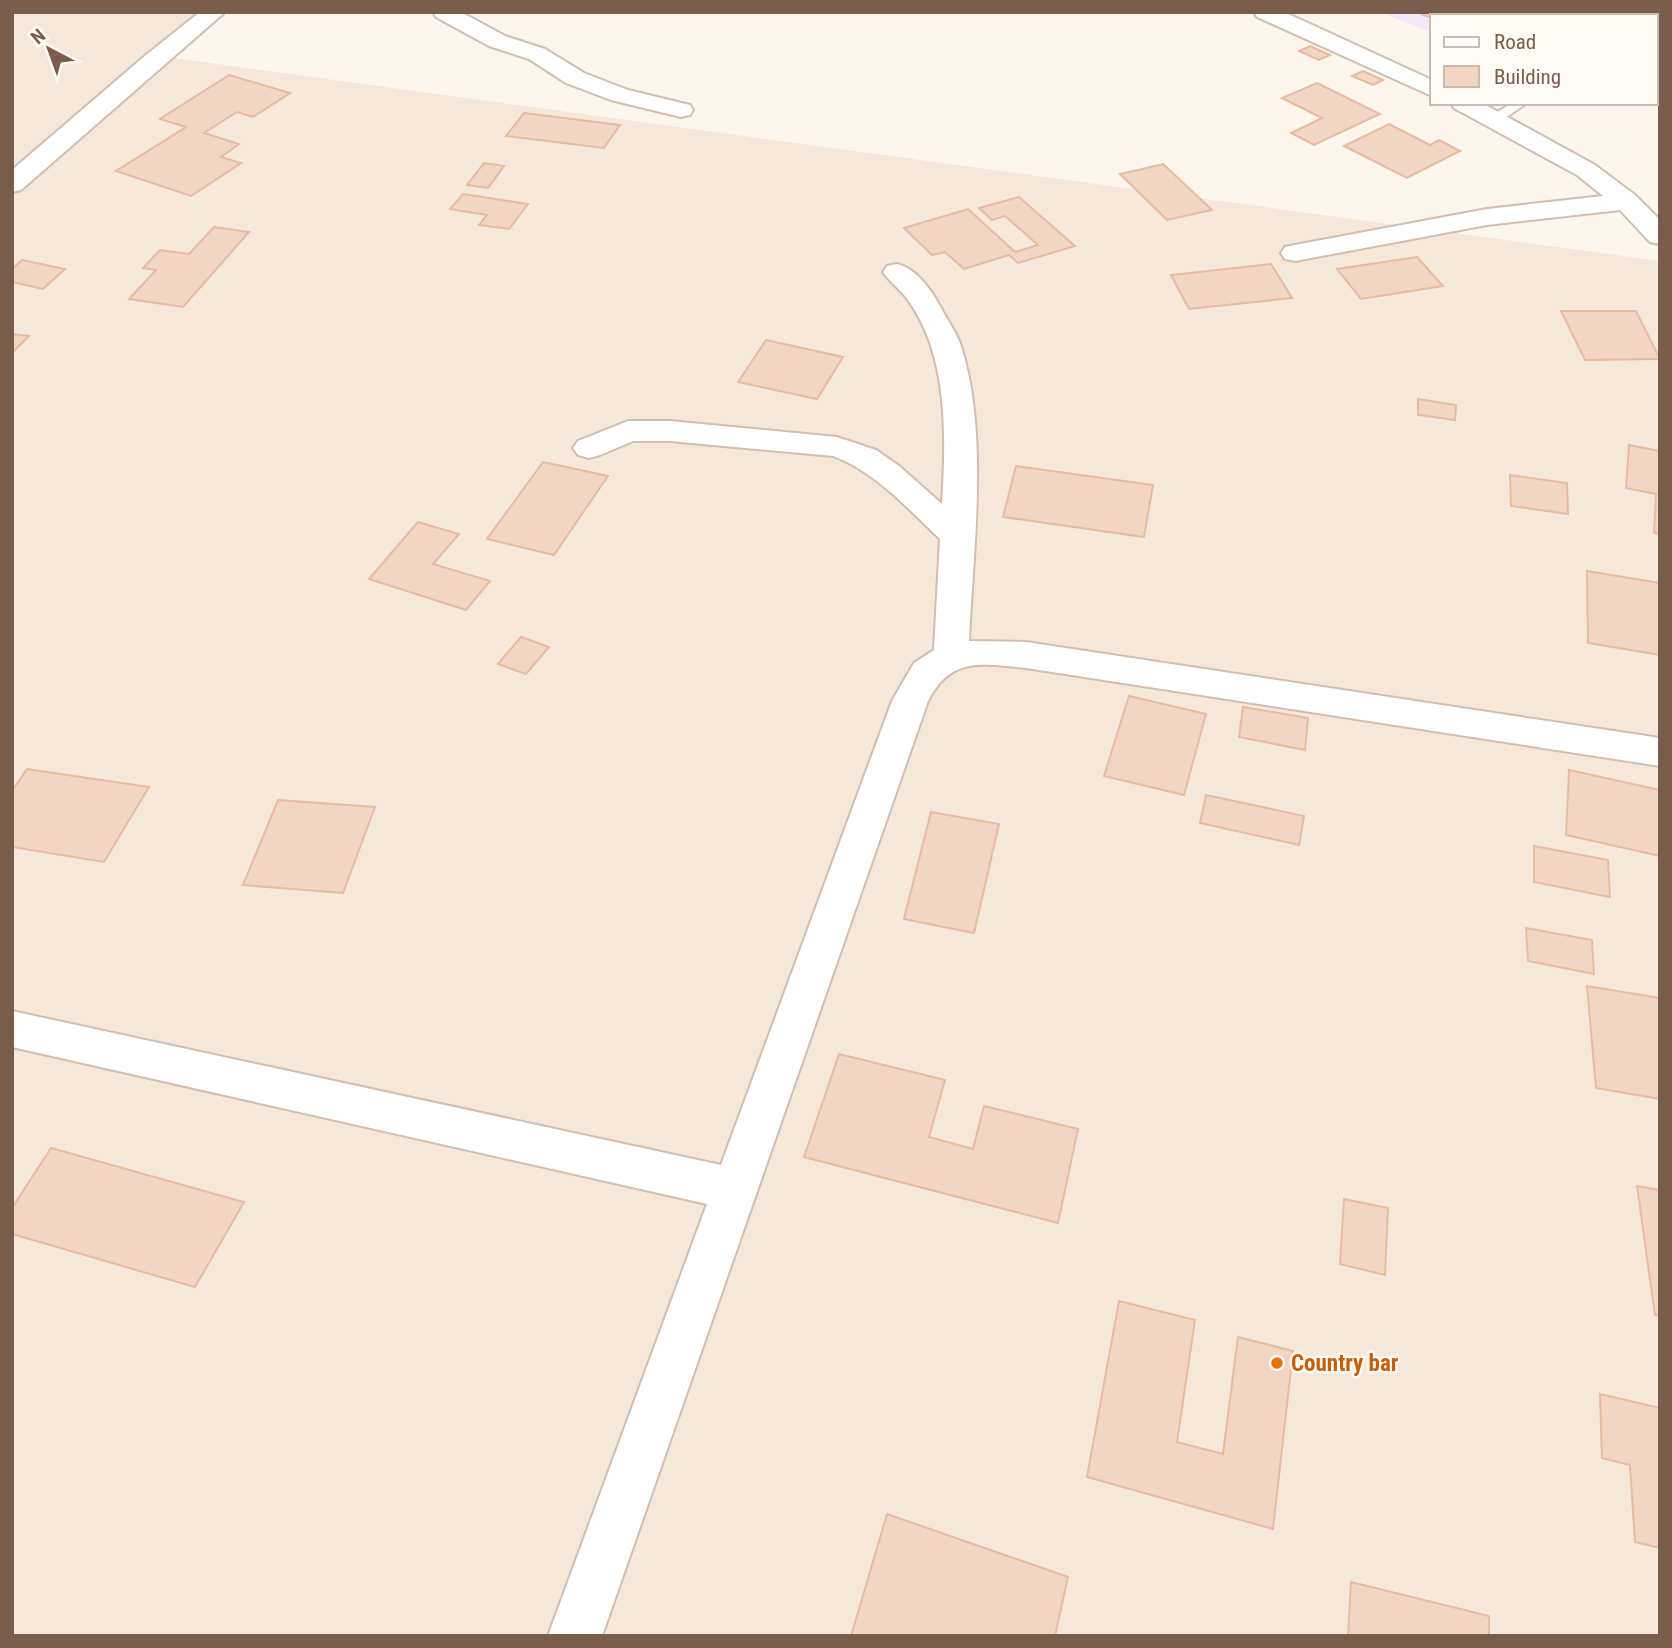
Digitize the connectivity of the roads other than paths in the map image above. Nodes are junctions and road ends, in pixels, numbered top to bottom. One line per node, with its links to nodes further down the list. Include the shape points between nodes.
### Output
1 (214, 12): 9 (street)
2 (444, 12): 7 (street, via 497,41 537,54 575,78)
3 (1265, 12): 4 (street)
4 (1430, 88)
5 (1466, 105): 8 (street)
6 (1518, 105): 8 (lane)
7 (681, 110)
8 (1494, 119): 10 (street, via 1586,170)
9 (12, 184)
10 (1626, 201): 11 (street); 12 (street, via 1487,218)
11 (1660, 236)
12 (1295, 253)
13 (897, 272): 15 (street, via 921,297 946,345 961,452)
14 (589, 448): 15 (street, via 628,431 837,447 865,457 888,473)
15 (955, 534): 16 (street)
16 (951, 656): 17 (street, via 1026,655); 19 (street, via 928,671 910,701)
17 (1660, 752)
18 (12, 1029): 19 (street)
19 (733, 1189): 20 (street)
20 (575, 1636)

